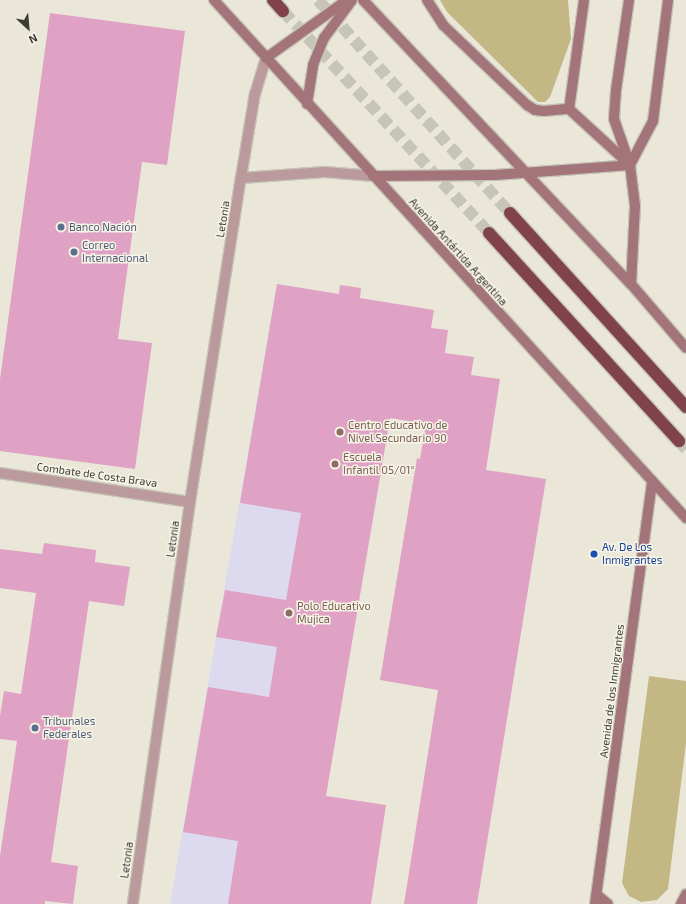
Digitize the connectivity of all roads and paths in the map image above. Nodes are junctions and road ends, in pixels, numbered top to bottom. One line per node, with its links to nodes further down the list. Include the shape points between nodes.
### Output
1 (214, 0): 11 (main road, Avenida Antártida Argentina)
2 (273, 0): 10 (highway)
3 (347, 0): 11 (main road)
4 (352, 0): 12 (main road, via 324,38 313,65)
5 (363, 0): 15 (main road)
6 (427, 0): 13 (main road, via 443,25 526,105 544,111)
7 (584, 0): 13 (main road)
8 (629, 0): 14 (main road, via 614,119)
9 (668, 0): 14 (main road, via 652,121)
10 (283, 11)
11 (266, 58): 12 (main road, Avenida Antártida Argentina); 17 (street, Letonia, via 255,93)
12 (307, 104): 16 (main road, Avenida Antártida Argentina)
13 (569, 108): 14 (main road)
14 (630, 165): 15 (main road); 20 (main road, via 635,206)
15 (524, 173): 16 (main road); 20 (main road)
16 (373, 176): 17 (street, via 326,172); 25 (main road, Avenida Antártida Argentina)
17 (241, 178): 26 (street, Letonia)
18 (510, 213): 22 (highway)
19 (489, 233): 23 (highway)
20 (631, 284): 21 (main road)
21 (686, 348)
22 (686, 408)
23 (678, 441)
24 (0, 473): 26 (street, Combate de Costa Brava)
25 (652, 481): 27 (main road, Avenida Antártida Argentina); 29 (main road, Avenida de los Inmigrantes)
26 (190, 502): 30 (street, Letonia)
27 (686, 518)
28 (686, 893): 32 (main road); 33 (main road)
29 (596, 899): 31 (main road)
30 (133, 904)
31 (608, 904)
32 (680, 904)
33 (684, 904)

